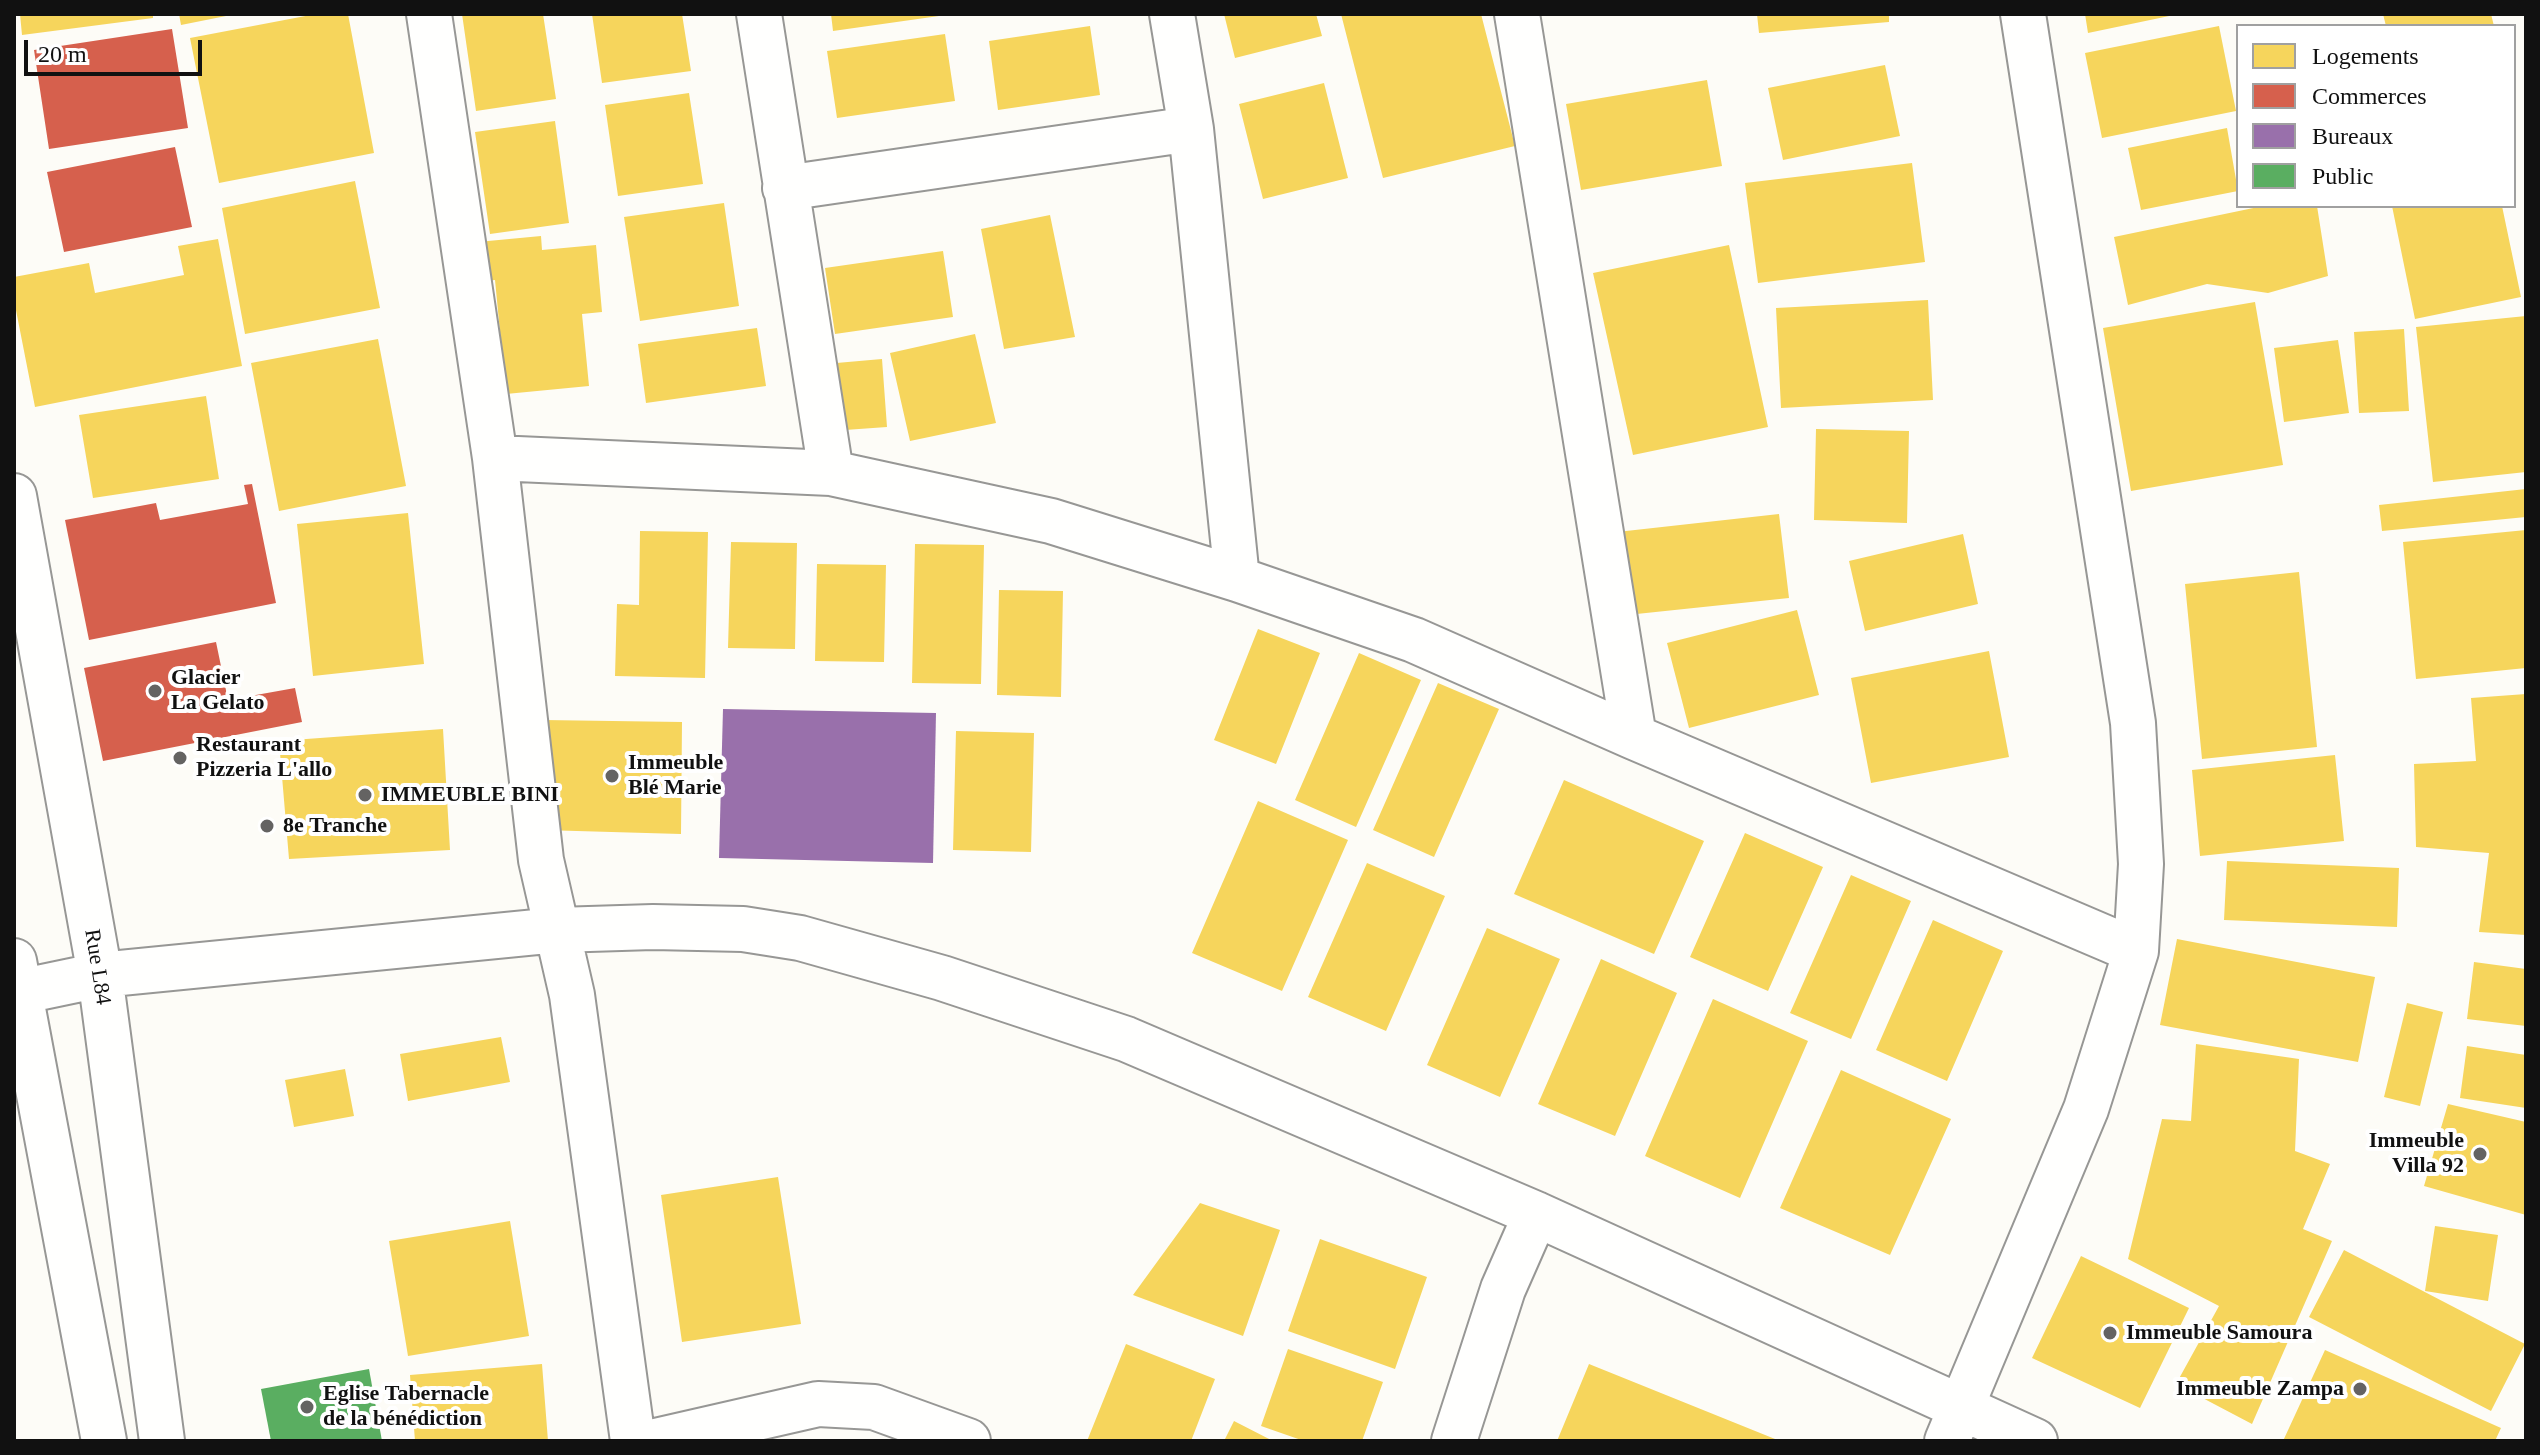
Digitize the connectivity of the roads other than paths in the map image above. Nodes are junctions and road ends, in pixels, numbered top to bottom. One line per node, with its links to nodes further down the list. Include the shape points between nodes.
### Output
1 (429, 14): 8 (street)
2 (759, 14): 7 (street)
3 (1172, 14): 6 (street)
4 (1517, 14): 12 (street)
5 (2023, 14): 14 (street, via 2133,723 2141,864)
6 (1191, 129): 7 (street); 11 (street)
7 (785, 188): 9 (street)
8 (495, 458): 9 (street); 13 (street, via 541,860)
9 (831, 473): 11 (street, via 1051,521)
10 (14, 496): 15 (street, Rue L84)
11 (1237, 579): 12 (street, via 1414,640)
12 (1634, 737): 14 (street)
13 (557, 930): 15 (street); 17 (street, via 743,929 852,951 1126,1039); 21 (street, via 572,995)
14 (2136, 951): 18 (street, via 2086,1109)
15 (100, 975): 16 (street); 20 (street, Rue L84)
16 (16, 982): 19 (street)
17 (1536, 1214): 18 (street); 24 (street, via 1503,1289)
18 (1955, 1425): 25 (street)
19 (104, 1441)
20 (162, 1441)
21 (633, 1441)
22 (656, 1441): 23 (street, via 818,1404 846,1404 874,1407)
23 (968, 1441)
24 (1454, 1441)
25 (2035, 1441)

